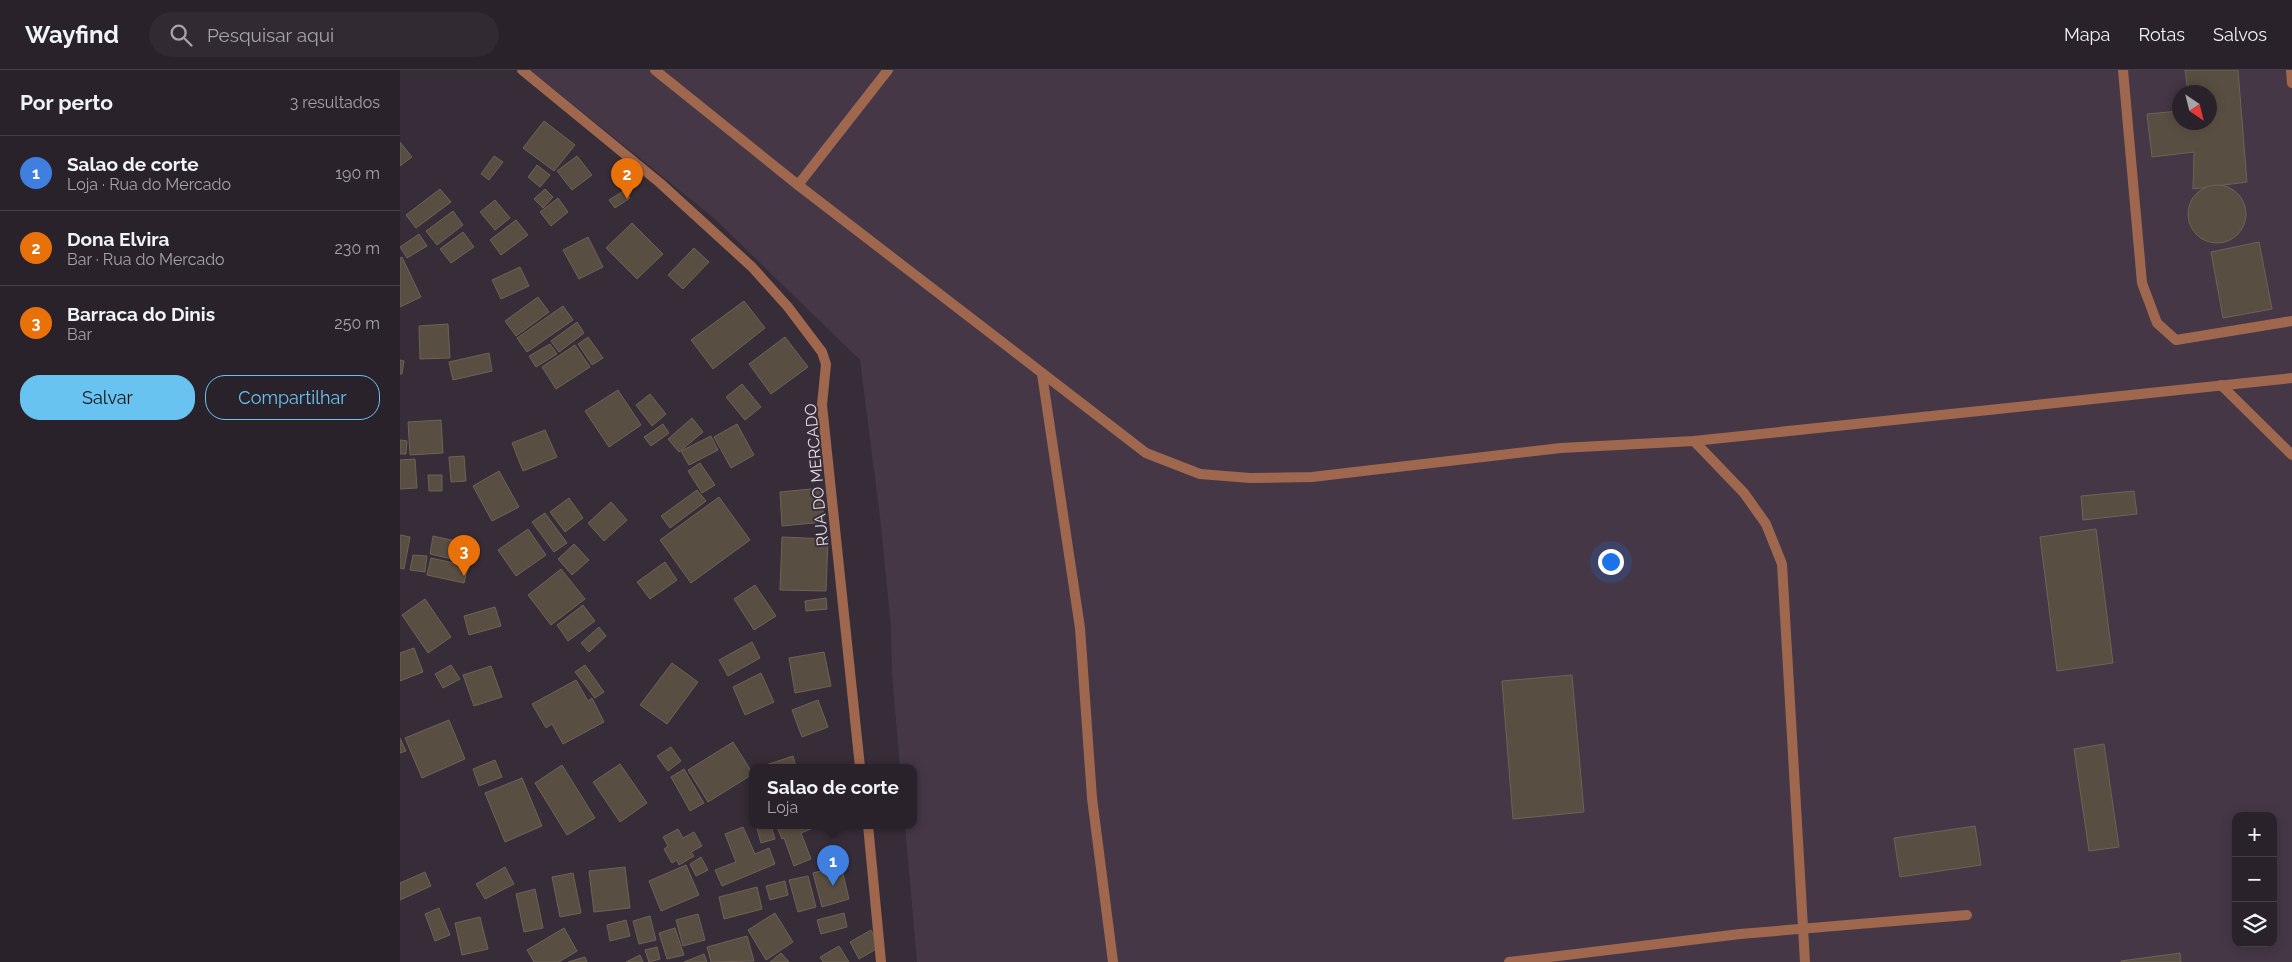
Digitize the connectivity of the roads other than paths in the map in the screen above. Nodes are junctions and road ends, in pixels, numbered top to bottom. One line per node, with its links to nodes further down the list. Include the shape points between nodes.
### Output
1 (522, 70): 14 (street, RUA DO MERCADO, via 660,183 752,267 788,306 822,352 826,364 822,405)
2 (888, 70): 7 (street)
3 (2123, 70): 8 (street, via 2142,284 2158,323 2176,340)
4 (2291, 70): 6 (street)
5 (662, 72): 7 (street)
6 (2292, 82)
7 (798, 185): 9 (street)
8 (2292, 321)
9 (1042, 374): 12 (street, via 1146,453 1200,474 1250,478 1312,477 1561,448); 19 (street, via 1080,628 1092,798)
10 (2292, 378): 11 (street)
11 (2221, 385): 12 (street); 13 (street)
12 (1694, 441): 17 (street, via 1744,493 1766,524 1782,564)
13 (2292, 455)
14 (860, 764)
15 (868, 829): 18 (street)
16 (1967, 915): 17 (street)
17 (1802, 929): 20 (street); 21 (street)
18 (880, 962)
19 (1113, 962)
20 (1509, 962)
21 (1805, 962)

